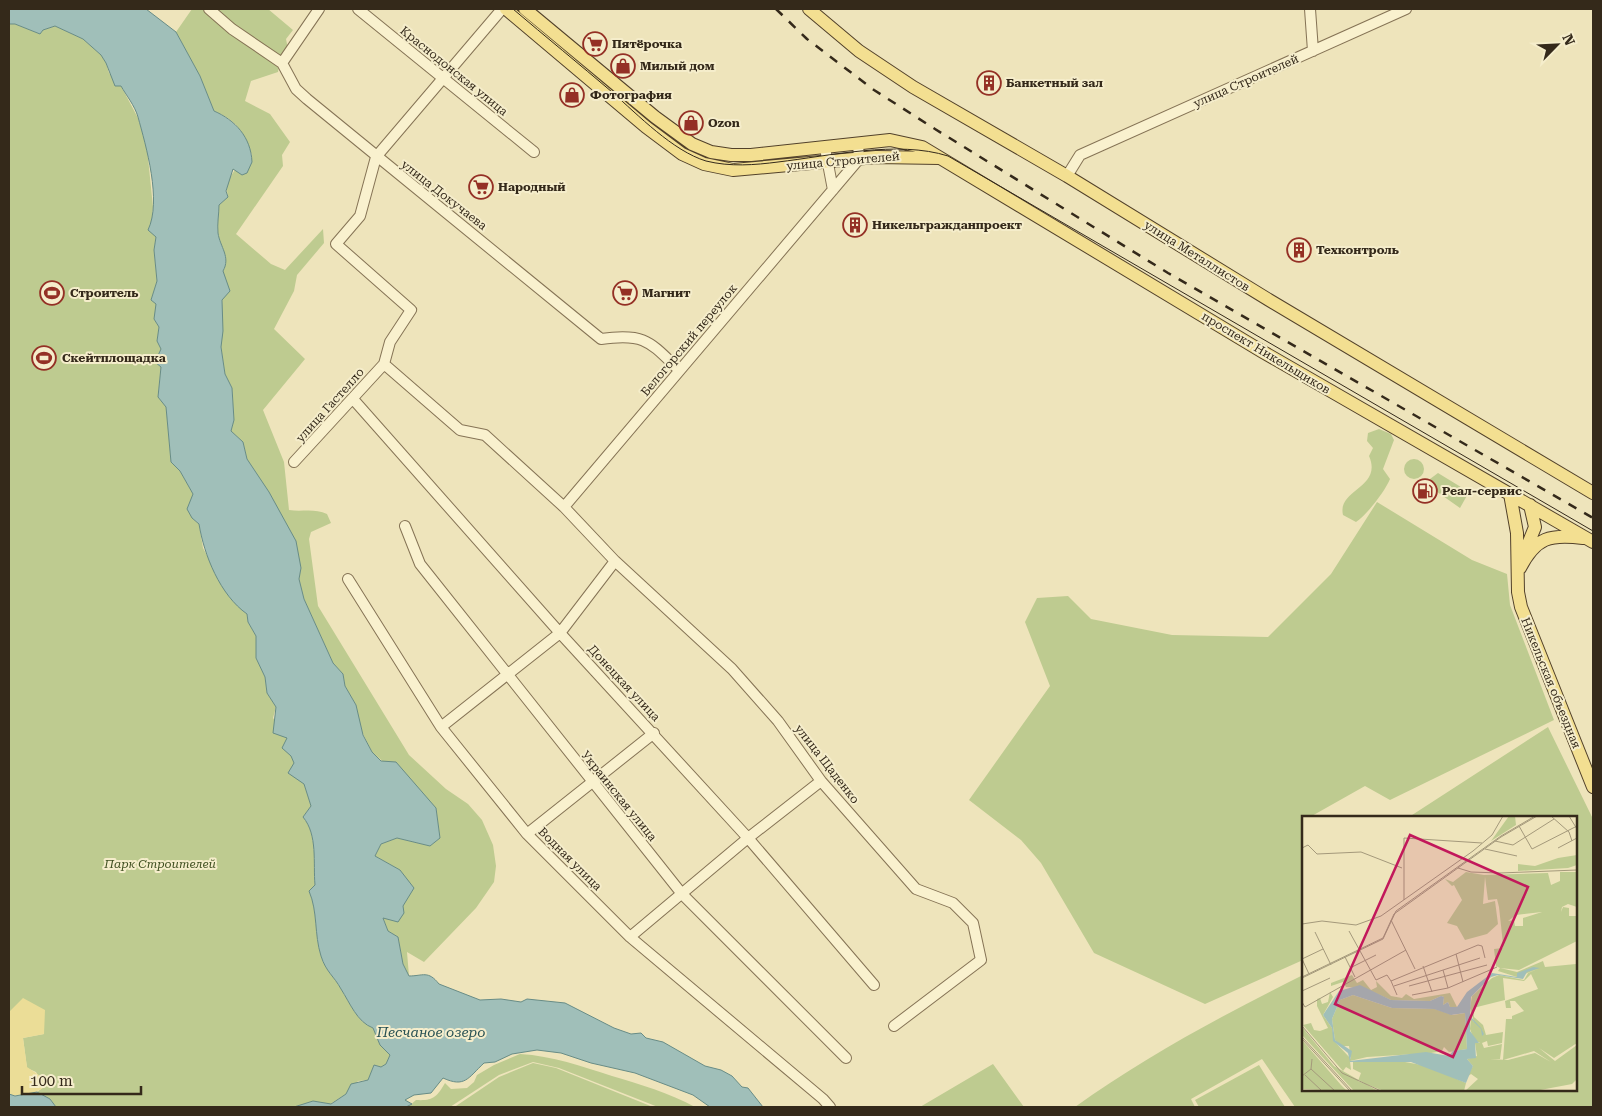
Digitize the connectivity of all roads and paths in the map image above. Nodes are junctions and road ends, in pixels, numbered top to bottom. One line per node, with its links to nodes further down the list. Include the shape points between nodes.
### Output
1 (209, 9): 10 (street, улица Докучаева)
2 (319, 9): 10 (street)
3 (358, 9): 11 (street, Краснодонская улица)
4 (504, 9): 11 (street); 12 (main road, улица Строителей)
5 (525, 9): 12 (main road, улица Строителей)
6 (809, 9): 24 (main road, улица Металлистов, via 859,51 913,87)
7 (1310, 9): 9 (street)
8 (1406, 9): 9 (street, улица Строителей)
9 (1313, 51): 24 (street, улица Строителей, via 1080,155)
10 (282, 63): 19 (street, улица Докучаева, via 296,89)
11 (443, 79): 18 (street, Краснодонская улица); 19 (street)
12 (599, 79): 13 (main road, улица Строителей)
13 (651, 122): 17 (main road, улица Строителей, via 711,152 731,155); 23 (main road, улица Строителей, via 682,154 704,164 733,170)
14 (874, 142): 15 (main road, улица Строителей); 20 (street); 21 (main road, улица Строителей, via 910,143)
15 (858, 144): 16 (main road, улица Строителей); 22 (street)
16 (825, 148): 17 (main road, улица Строителей); 23 (street)
17 (805, 150): 23 (street)
18 (534, 152)
19 (376, 157): 26 (street, via 360,216 336,244 411,310 390,342); 27 (street, улица Докучаева, via 600,338 620,336 647,340)
20 (876, 157): 21 (main road, улица Строителей); 22 (main road, улица Строителей)
21 (943, 158): 31 (main road, проспект Никельщиков, via 1262,352)
22 (859, 159): 23 (main road, улица Строителей); 25 (street, Белогорский переулок)
23 (813, 163): 25 (street)
24 (1067, 176): 30 (main road, улица Металлистов)
25 (834, 190): 27 (street, Белогорский переулок)
26 (384, 364): 28 (street, улица Гастелло); 32 (street, улица Щаденко, via 460,430 485,435)
27 (679, 370): 32 (street, Белогорский переулок)
28 (353, 399): 29 (street, улица Гастелло); 40 (street, Донецкая улица)
29 (294, 462)
30 (1593, 493)
31 (1510, 494): 33 (main road, проспект Никельщиков); 35 (main road, Никельская объездная)
32 (564, 507): 37 (street, улица Щаденко)
33 (1532, 510): 35 (main road, via 1520,522); 36 (main road, проспект Никельщиков); 38 (main road, via 1534,527)
34 (405, 526): 41 (street, Украинская улица, via 420,564)
35 (1517, 532): 38 (main road, Никельская объездная)
36 (1591, 541): 38 (main road, via 1554,536 1545,539 1529,553)
37 (615, 561): 40 (street); 44 (street, улица Щаденко, via 732,669 778,721)
38 (1519, 572): 46 (main road, Никельская объездная, via 1521,607)
39 (348, 579): 42 (street, Водная улица)
40 (560, 633): 41 (street); 43 (street, Донецкая улица)
41 (507, 676): 42 (street); 45 (street, Украинская улица)
42 (441, 727): 47 (street, Водная улица)
43 (654, 733): 45 (street); 48 (street, Донецкая улица)
44 (821, 781): 48 (street); 52 (street, улица Щаденко, via 916,889 954,902 973,923 981,960)
45 (592, 783): 47 (street); 49 (street, Украинская улица)
46 (1593, 788)
47 (527, 834): 50 (street, Водная улица)
48 (748, 838): 49 (street); 51 (street, Донецкая улица)
49 (682, 894): 50 (street); 53 (street, Украинская улица)
50 (630, 937): 54 (street, Водная улица)
51 (874, 986)
52 (894, 1026)
53 (846, 1058)
54 (830, 1107)

